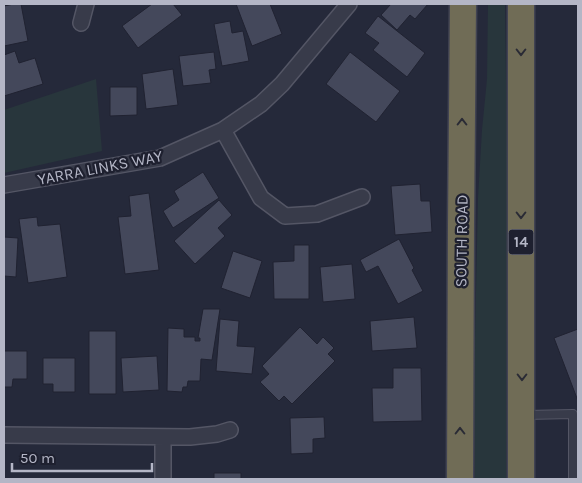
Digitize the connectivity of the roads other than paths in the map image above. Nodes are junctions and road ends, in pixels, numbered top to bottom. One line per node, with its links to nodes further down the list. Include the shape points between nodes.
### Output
1 (86, 4): 5 (street)
2 (349, 4): 6 (street, YARRA LINKS WAY, via 282,84 261,104)
3 (463, 4): 15 (highway, SOUTH ROAD, one-way to 3)
4 (521, 4): 10 (highway, 14, one-way to 10)
5 (81, 23)
6 (222, 130): 7 (street, YARRA LINKS WAY, via 160,158); 8 (street, via 261,198 285,216 317,214)
7 (4, 185)
8 (362, 197)
9 (576, 413): 10 (lane); 17 (lane)
10 (522, 415): 16 (highway, 14)
11 (230, 430): 13 (street, via 204,436)
12 (4, 435): 13 (street)
13 (163, 438): 14 (street)
14 (163, 479)
15 (460, 479)
16 (521, 479)
17 (573, 479)

